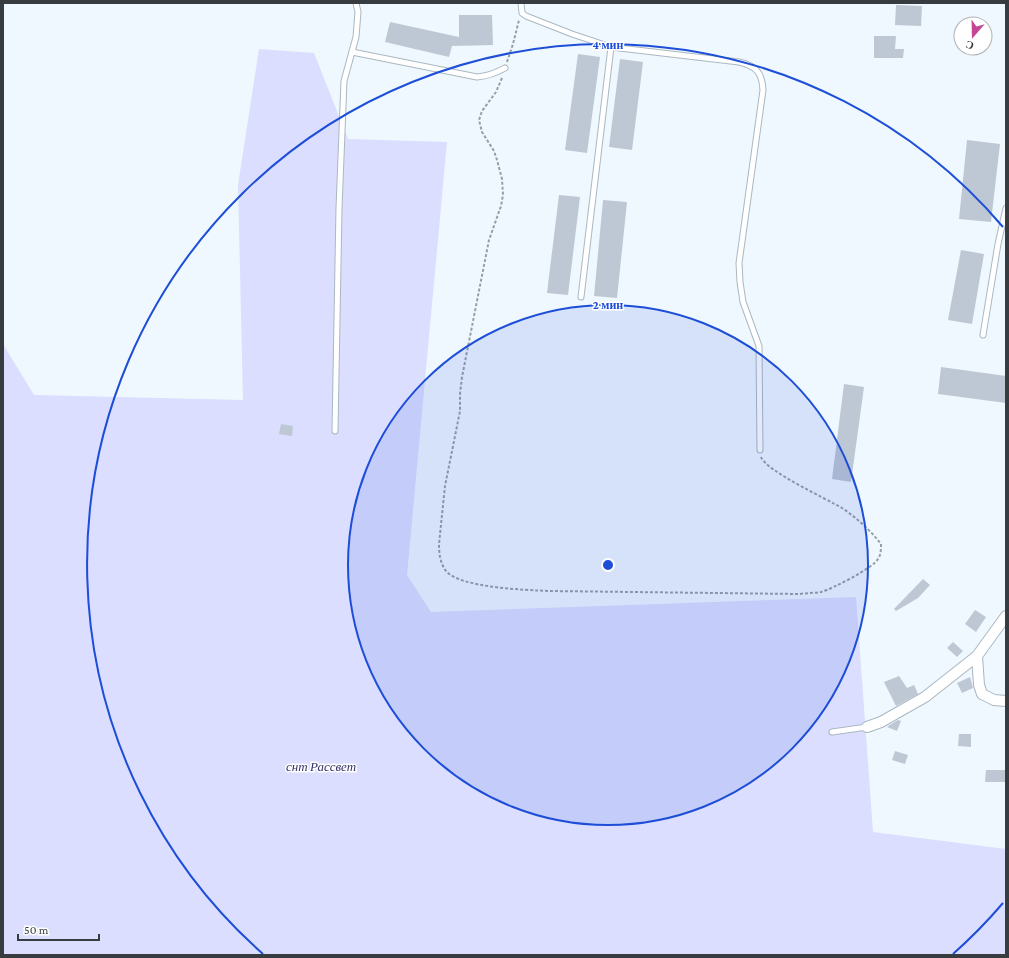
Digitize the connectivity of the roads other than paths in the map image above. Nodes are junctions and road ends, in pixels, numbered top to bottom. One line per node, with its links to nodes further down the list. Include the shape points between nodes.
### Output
1 (356, 3): 4 (lane, via 357,25)
2 (521, 6): 3 (lane, via 522,13 526,16)
3 (610, 47): 7 (lane); 10 (lane, via 740,62 753,66 760,75 763,90 739,263 743,302 759,346)
4 (352, 52): 5 (lane, via 477,77 493,74); 9 (lane, via 344,81)
5 (505, 68)
6 (1006, 208): 8 (lane)
7 (581, 297)
8 (983, 335)
9 (335, 431)
10 (760, 450)
11 (1006, 616): 12 (street)
12 (977, 656): 13 (street, via 982,694 994,700); 14 (street, via 919,701)
13 (1006, 701)
14 (867, 727): 15 (lane)
15 (832, 732)

